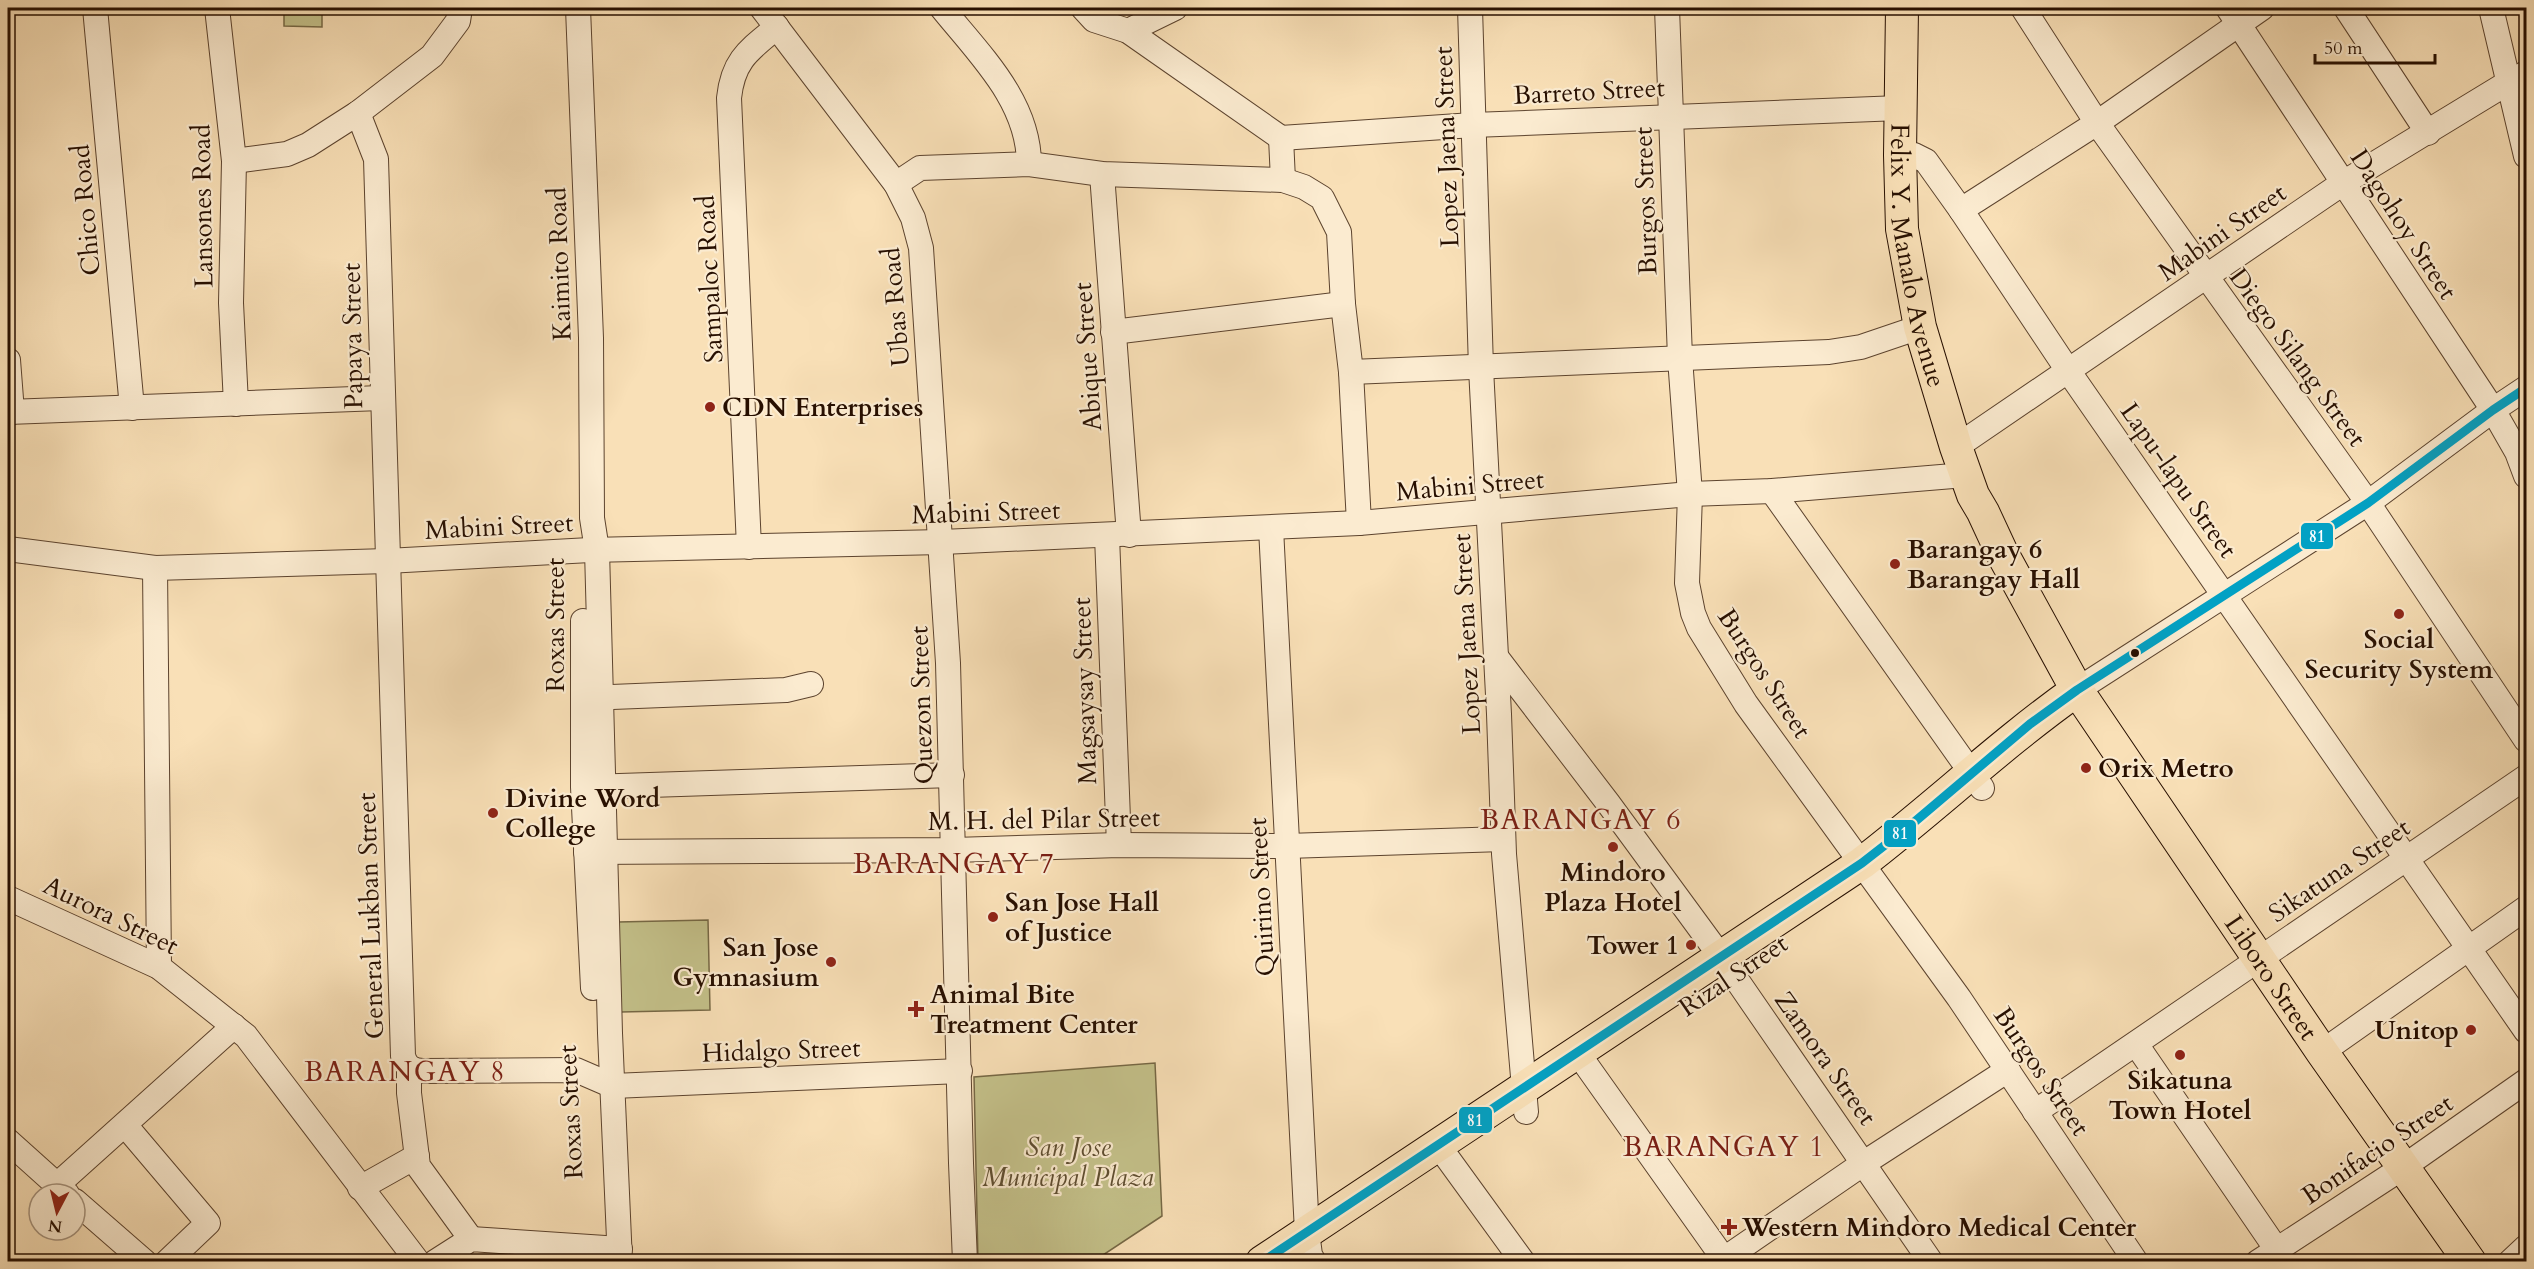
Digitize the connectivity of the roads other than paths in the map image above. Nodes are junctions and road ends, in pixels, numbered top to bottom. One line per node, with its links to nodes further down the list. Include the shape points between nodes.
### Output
1 (95, 8): 48 (street, Chico Road)
2 (217, 8): 29 (street, Lansones Road)
3 (460, 8): 21 (street, via 458,21 432,57)
4 (578, 8): 57 (street, Kaimito Road, via 591,338)
5 (762, 8): 17 (street, Ubas Road)
6 (942, 8): 30 (street, via 1012,97 1027,137)
7 (1083, 8): 18 (street, via 1094,20)
8 (1175, 8): 18 (street)
9 (1470, 8): 24 (street, Lopez Jaena Street)
10 (1667, 8): 22 (street, Burgos Street)
11 (1902, 8): 20 (main road, Felix Y. Manalo Avenue)
12 (2023, 8): 23 (street, Diego Silang Street)
13 (2262, 8): 16 (street)
14 (2346, 8): 25 (street)
15 (2491, 8): 19 (street)
16 (2233, 16): 23 (street); 33 (street, Dagohoy Street)
17 (777, 27): 34 (street, Ubas Road); 62 (street, Sampaloc Road, via 742,56 731,78 729,98)
18 (1128, 31): 26 (street)
19 (2518, 77): 25 (street, Mabini Street); 28 (street)
20 (1900, 108): 22 (street, Barreto Street); 27 (main road, Felix Y. Manalo Avenue)
21 (358, 113): 29 (street, via 308,146 287,154); 46 (street, Papaya Street, via 376,159)
22 (1670, 116): 24 (street, Barreto Street); 40 (street, Burgos Street)
23 (2097, 123): 35 (street); 36 (street, Diego Silang Street)
24 (1473, 125): 26 (street, Barreto Street); 42 (street, Lopez Jaena Street)
25 (2428, 133): 33 (street, Mabini Street)
26 (1281, 138): 32 (street)
27 (1900, 154): 35 (street, Lapu-lapu Street, via 1926,161); 38 (main road, Felix Y. Manalo Avenue, via 1902,229)
28 (2526, 156)
29 (234, 161): 47 (street, Lansones Road, via 231,303)
30 (1029, 164): 31 (street); 34 (street, via 920,168)
31 (1102, 174): 32 (street); 39 (street, Abique Street)
32 (1283, 180): 37 (street, via 1322,198 1331,214 1339,232)
33 (2343, 183): 36 (street, Mabini Street); 49 (street, Dagohoy Street)
34 (896, 184): 61 (street, Ubas Road, via 913,218 921,248)
35 (1961, 210): 44 (street, Lapu-lapu Street)
36 (2206, 276): 44 (street, Mabini Street); 55 (street, Diego Silang Street)
37 (1343, 304): 39 (street); 43 (street)
38 (1920, 327): 40 (street, via 1840,350); 51 (main road, Felix Y. Manalo Avenue)
39 (1113, 332): 60 (street, Abique Street)
40 (1680, 358): 42 (street); 54 (street, Burgos Street)
41 (8, 360): 50 (street)
42 (1481, 368): 43 (street); 56 (street, Lopez Jaena Street)
43 (1351, 372): 58 (street)
44 (2069, 372): 51 (street, Mabini Street); 67 (street, Lapu-lapu Street)
45 (2526, 388): 49 (street, Rizal Street)
46 (381, 398): 47 (street); 65 (street, Papaya Street)
47 (236, 404): 48 (street)
48 (132, 408): 50 (street)
49 (2493, 410): 52 (street, Dagohoy Street); 55 (street, Rizal Street)
50 (10, 412)
51 (1965, 473): 53 (street, Mabini Street); 71 (main road, Felix Y. Manalo Avenue, via 2002,553)
52 (2526, 476)
53 (1772, 491): 54 (street, Mabini Street); 75 (street)
54 (1690, 494): 56 (street, Mabini Street); 83 (street, Burgos Street, via 1687,583 1699,628 1746,704)
55 (2368, 503): 67 (street, Rizal Street); 72 (street, Diego Silang Street)
56 (1488, 513): 58 (street, Mabini Street); 68 (street, Lopez Jaena Street)
57 (592, 518): 64 (street, Roxas Street)
58 (1359, 524): 59 (street, Mabini Street)
59 (1271, 528): 60 (street, Mabini Street); 79 (street, Quirino Street)
60 (1118, 535): 61 (street, Mabini Street); 78 (street, Magsaysay Street)
61 (942, 542): 62 (street, Mabini Street); 73 (street, Quezon Street)
62 (749, 547): 64 (street, Mabini Street)
63 (8, 549): 66 (street, Mabini Street)
64 (590, 550): 65 (street, Mabini Street); 70 (street, Roxas Street)
65 (387, 561): 66 (street, Mabini Street); 95 (street, General Lukban Street, via 403,1056)
66 (155, 568): 89 (street)
67 (2224, 596): 71 (street, Rizal Street); 82 (street, Lapu-lapu Street)
68 (1497, 658): 77 (street, Lopez Jaena Street); 88 (street, Zamora Street)
69 (811, 684): 70 (street, via 786,690)
70 (592, 698): 76 (street, Roxas Street)
71 (2080, 698): 75 (main road, Rizal Street); 87 (main road, Liboro Street, via 2163,839)
72 (2526, 740)
73 (952, 775): 76 (street); 80 (street, Quezon Street)
74 (2526, 777): 82 (street, Sikatuna Street)
75 (1977, 781): 83 (main road, Rizal Street, via 1924,842)
76 (593, 787): 81 (street, Roxas Street)
77 (1503, 838): 79 (street, M. H. del Pilar Street); 100 (street, Lopez Jaena Street)
78 (1119, 845): 79 (street, M. H. del Pilar Street); 80 (street, M. H. del Pilar Street)
79 (1287, 846): 114 (street, Quirino Street)
80 (954, 850): 81 (street, M. H. del Pilar Street); 97 (street, Quezon Street)
81 (596, 852): 99 (street, Roxas Street)
82 (2408, 859): 86 (street, Lapu-lapu Street); 87 (street, Sikatuna Street)
83 (1868, 872): 88 (main road, Rizal Street); 96 (street, Burgos Street)
84 (8, 898): 89 (street, Aurora Street)
85 (2526, 908): 86 (street)
86 (2468, 948): 91 (street, Lapu-lapu Street); 93 (street)
87 (2254, 962): 92 (street, Sikatuna Street); 93 (main road, Liboro Street); 107 (main road, Liboro Street)
88 (1728, 965): 94 (main road, Rizal Street); 106 (street, Zamora Street)
89 (159, 967): 90 (street, Aurora Street)
90 (234, 1026): 102 (street); 110 (street, Aurora Street, via 246,1036)
91 (2526, 1030)
92 (2136, 1044): 101 (street, Sikatuna Street); 116 (street)
93 (2322, 1052): 107 (main road, Liboro Street)
94 (1584, 1060): 100 (main road, Rizal Street); 117 (street)
95 (409, 1067): 99 (street, General Lukban Street, via 422,1071 576,1070); 105 (street)
96 (2008, 1070): 101 (street, Burgos Street); 106 (street)
97 (960, 1071): 99 (street, Hidalgo Street); 122 (street, Quezon Street)
98 (2526, 1081): 107 (street, Bonifacio Street)
99 (606, 1083): 115 (street, Roxas Street)
100 (1525, 1100): 104 (main road, Rizal Street)
101 (2035, 1112): 126 (street, Burgos Street)
102 (125, 1125): 109 (street); 119 (street, via 208,1223)
103 (8, 1141): 108 (street)
104 (1444, 1154): 114 (main road, Rizal Street); 124 (street)
105 (417, 1156): 110 (street); 112 (street, via 422,1175)
106 (1864, 1163): 117 (street); 125 (street, Zamora Street)
107 (2396, 1172): 116 (street, Bonifacio Street); 127 (main road, Liboro Street); 128 (main road, Liboro Street)
108 (55, 1182)
109 (76, 1182)
110 (360, 1188): 120 (street, Aurora Street)
111 (87, 1211): 118 (street)
112 (471, 1239): 115 (street); 121 (street)
113 (2526, 1247): 129 (street)
114 (1308, 1253): 123 (main road, Rizal Street)
115 (612, 1255)
116 (2267, 1256)
117 (1723, 1261)
118 (145, 1262)
119 (167, 1262)
120 (417, 1262)
121 (435, 1262)
122 (965, 1262)
123 (1262, 1262)
124 (1523, 1262)
125 (1931, 1262)
126 (2136, 1262)
127 (2450, 1262)
128 (2470, 1262)
129 (2510, 1262)

